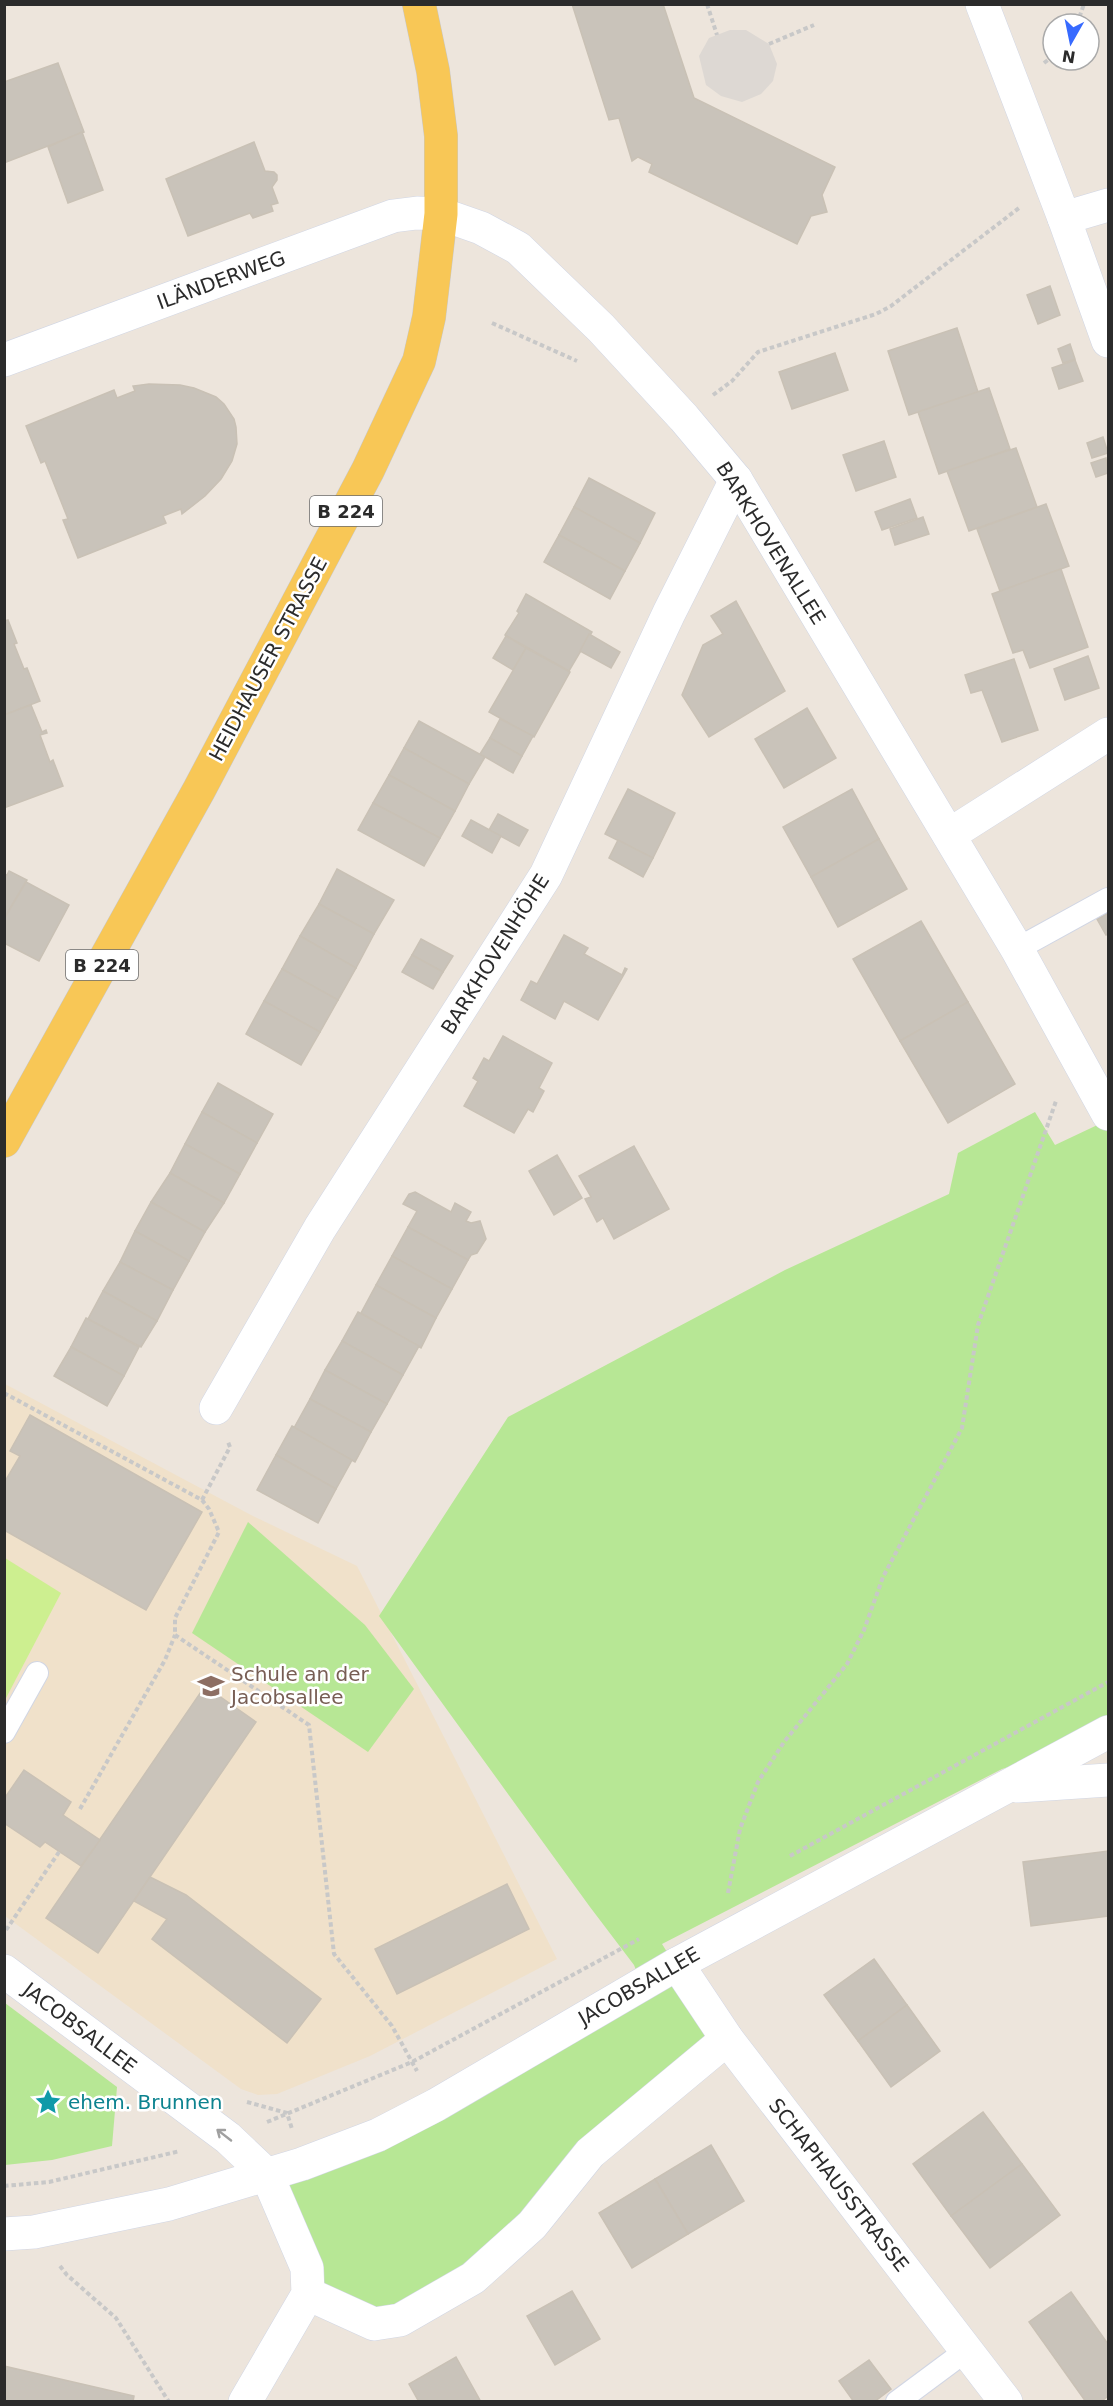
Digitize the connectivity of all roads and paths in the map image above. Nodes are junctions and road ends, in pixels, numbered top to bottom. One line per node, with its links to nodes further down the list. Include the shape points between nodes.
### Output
1 (419, 4): 9 (main road, HEIDHAUSER STRASSE / B 224, via 441,136)
2 (707, 4): 5 (path)
3 (982, 4): 7 (street)
4 (814, 25): 6 (path)
5 (717, 35)
6 (769, 44)
7 (1058, 204): 8 (street); 11 (street); 14 (path, via 1026,202 884,310 758,352 732,381)
8 (1108, 205)
9 (441, 214): 12 (street, ILÄNDERWEG, via 393,216); 14 (street, BARKHOVENALLEE, via 481,228 518,248 601,328); 22 (main road, HEIDHAUSER STRASSE / B 224, via 429,317 419,361 402,401 199,790)
10 (492, 323): 13 (path)
11 (1108, 341)
12 (4, 360)
13 (578, 362)
14 (684, 418): 15 (street, BARKHOVENALLEE)
15 (736, 480): 17 (street, BARKHOVENALLEE); 24 (street, BARKHOVENHÖHE, via 546,875 321,1228)
16 (1108, 734): 17 (street)
17 (949, 835): 19 (street, BARKHOVENALLEE)
18 (1108, 899): 19 (lane)
19 (1017, 949): 20 (street, BARKHOVENALLEE)
20 (1075, 1053): 21 (street, BARKHOVENALLEE); 38 (path, via 978,1325 962,1428 883,1577 847,1664 784,1742 758,1782 740,1829)
21 (1108, 1114)
22 (4, 1141)
23 (4, 1393): 26 (path)
24 (216, 1408)
25 (217, 1472): 26 (path)
26 (202, 1500): 27 (path, via 219,1532 175,1618)
27 (175, 1635): 34 (path, via 165,1660); 46 (path, via 309,1725 334,1954 392,2026)
28 (37, 1673): 30 (lane)
29 (1108, 1682): 36 (path)
30 (4, 1732)
31 (1108, 1732): 33 (street, JACOBSALLEE)
32 (1108, 1780): 33 (street, JACOBSALLEE)
33 (1007, 1786): 42 (street, JACOBSALLEE)
34 (80, 1809)
35 (59, 1852): 40 (path)
36 (789, 1857)
37 (738, 1884): 38 (path)
38 (728, 1890): 39 (path); 42 (path)
39 (719, 1894)
40 (6, 1930)
41 (643, 1936): 46 (path)
42 (727, 1936): 43 (street, JACOBSALLEE)
43 (677, 1964): 45 (street, SCHAPHAUSSTRASSE); 47 (street, JACOBSALLEE)
44 (4, 1971): 48 (street, JACOBSALLEE, one-way to 44)
45 (727, 2039): 52 (street, via 590,2153 532,2225 473,2278 400,2320 374,2324); 53 (street, SCHAPHAUSSTRASSE)
46 (412, 2062): 47 (path); 48 (path)
47 (436, 2105): 49 (street, JACOBSALLEE, via 378,2135)
48 (228, 2138): 49 (street, JACOBSALLEE); 50 (path, via 49,2182)
49 (267, 2175): 51 (street, JACOBSALLEE, via 169,2204); 52 (street, via 308,2268)
50 (4, 2186)
51 (19, 2233): 54 (path, via 116,2318)
52 (308, 2294): 55 (street)
53 (967, 2350): 56 (lane); 57 (street, SCHAPHAUSSTRASSE)
54 (169, 2402)
55 (245, 2402)
56 (897, 2402)
57 (1006, 2402)

